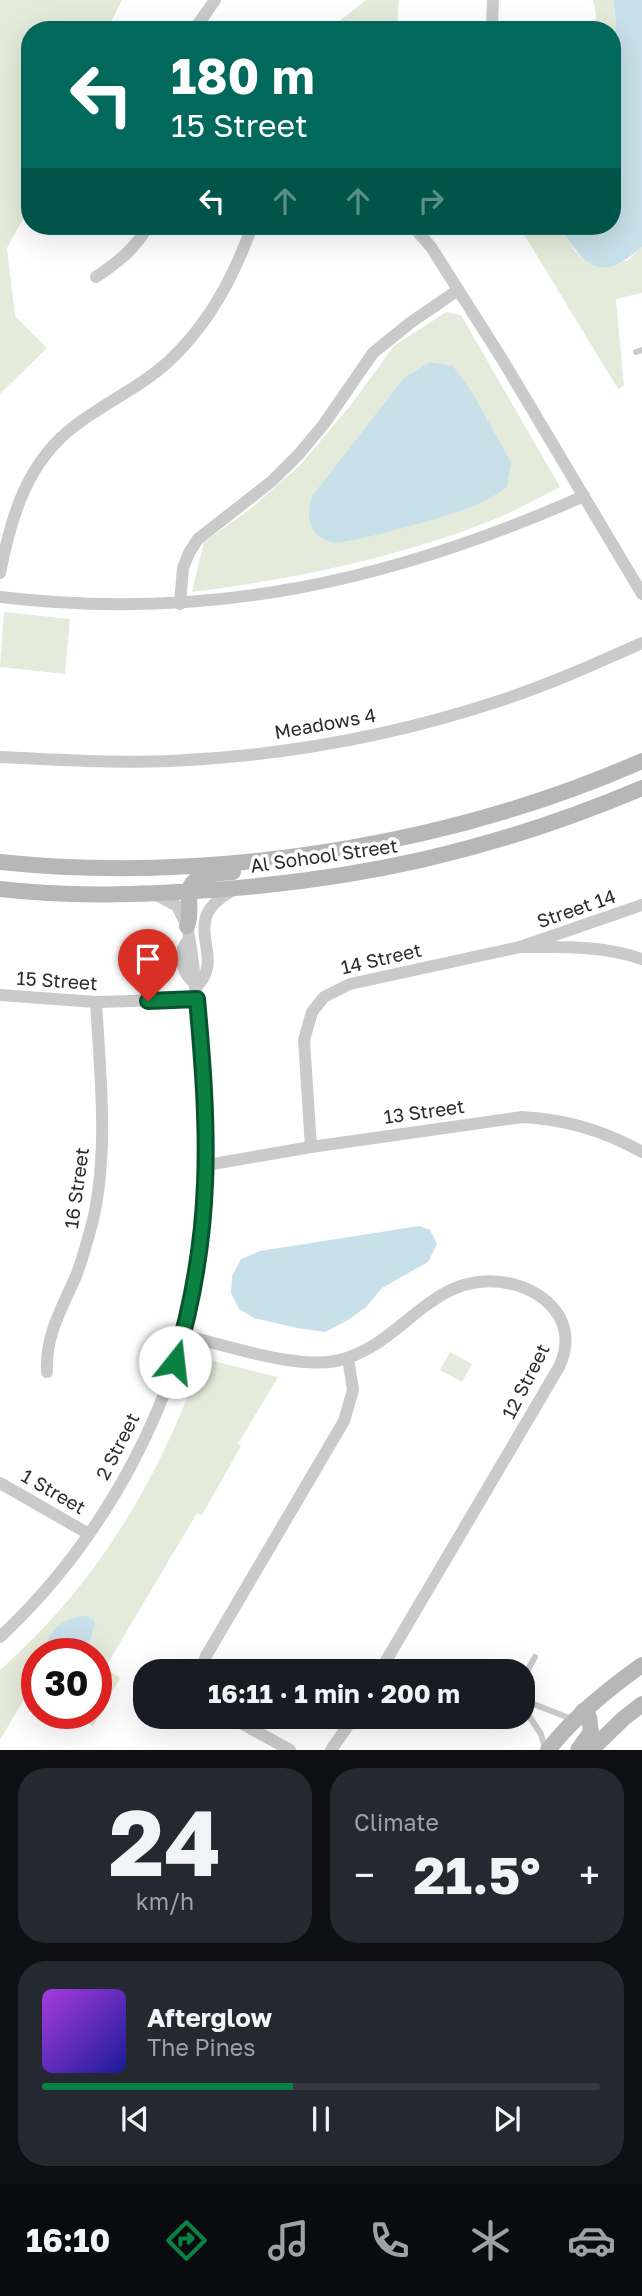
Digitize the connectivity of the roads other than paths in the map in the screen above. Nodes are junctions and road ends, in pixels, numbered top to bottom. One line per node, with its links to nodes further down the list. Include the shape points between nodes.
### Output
1 (215, 0): 3 (street)
2 (492, 0): 4 (street)
3 (200, 21)
4 (492, 21)
5 (142, 235): 8 (street, via 123,259)
6 (249, 235): 11 (street, via 227,286 197,331 136,387 75,425 38,465 13,513)
7 (420, 235): 9 (street)
8 (96, 277)
9 (458, 290): 10 (street); 14 (street, via 373,354 299,454 198,540 183,568)
10 (584, 496): 12 (street); 14 (street, via 479,539 384,569 298,589)
11 (0, 573)
12 (642, 594)
13 (0, 597): 14 (street, via 92,605)
14 (180, 604)
15 (642, 643): 16 (street, Meadows 4, via 466,711 396,730 284,751 168,761)
16 (0, 757)
17 (642, 761): 19 (main road, Al Sohool Street, via 479,818)
18 (642, 788): 21 (main road, Al Sohool Street, via 550,825 458,853 365,873)
19 (324, 853): 20 (main road, Al Sohool Street, via 143,867); 23 (main road, via 204,876 194,881)
20 (0, 862)
21 (237, 889): 23 (main road, Al Sohool Street); 26 (street, via 211,906)
22 (0, 890): 24 (main road, Al Sohool Street)
23 (188, 892): 24 (main road, Al Sohool Street); 27 (main road)
24 (155, 894): 27 (street, via 177,906)
25 (642, 905): 28 (street, Street 14)
26 (205, 930): 27 (street); 30 (street, via 207,968)
27 (188, 933): 30 (street, via 181,953)
28 (520, 947): 29 (street, Street 14, via 590,948); 33 (street, 14 Street, via 350,984 324,997 312,1012 304,1040)
29 (642, 959)
30 (195, 990): 32 (street, 15 Street); 35 (street, 2 Street)
31 (0, 995): 32 (street, 15 Street)
32 (96, 1002): 38 (street, 16 Street, via 100,1177 83,1256 50,1336)
33 (311, 1147): 34 (street, 13 Street, via 522,1117 578,1125); 35 (street, 13 Street)
34 (642, 1152)
35 (207, 1165): 36 (street, 2 Street, via 201,1255)
36 (183, 1335): 37 (street, 12 Street, via 298,1363); 40 (street, 2 Street, via 145,1438)
37 (348, 1358): 42 (street, via 353,1390 344,1421); 43 (street, 12 Street, via 372,1346 442,1293 475,1282 510,1283 532,1291 556,1312 566,1339 559,1367)
38 (47, 1372)
39 (0, 1483): 40 (street, 1 Street)
40 (89, 1534): 41 (street, 2 Street, via 41,1595)
41 (0, 1637)
42 (205, 1659)
43 (387, 1659)
44 (642, 1665): 47 (main road)
45 (535, 1703): 47 (lane)
46 (642, 1704): 55 (main road)
47 (579, 1715): 53 (main road); 54 (main road, via 589,1717 591,1732)
48 (535, 1725): 53 (lane)
49 (252, 1729): 51 (street)
50 (346, 1729): 52 (street)
51 (290, 1750)
52 (331, 1750)
53 (547, 1750)
54 (578, 1750)
55 (592, 1750)

